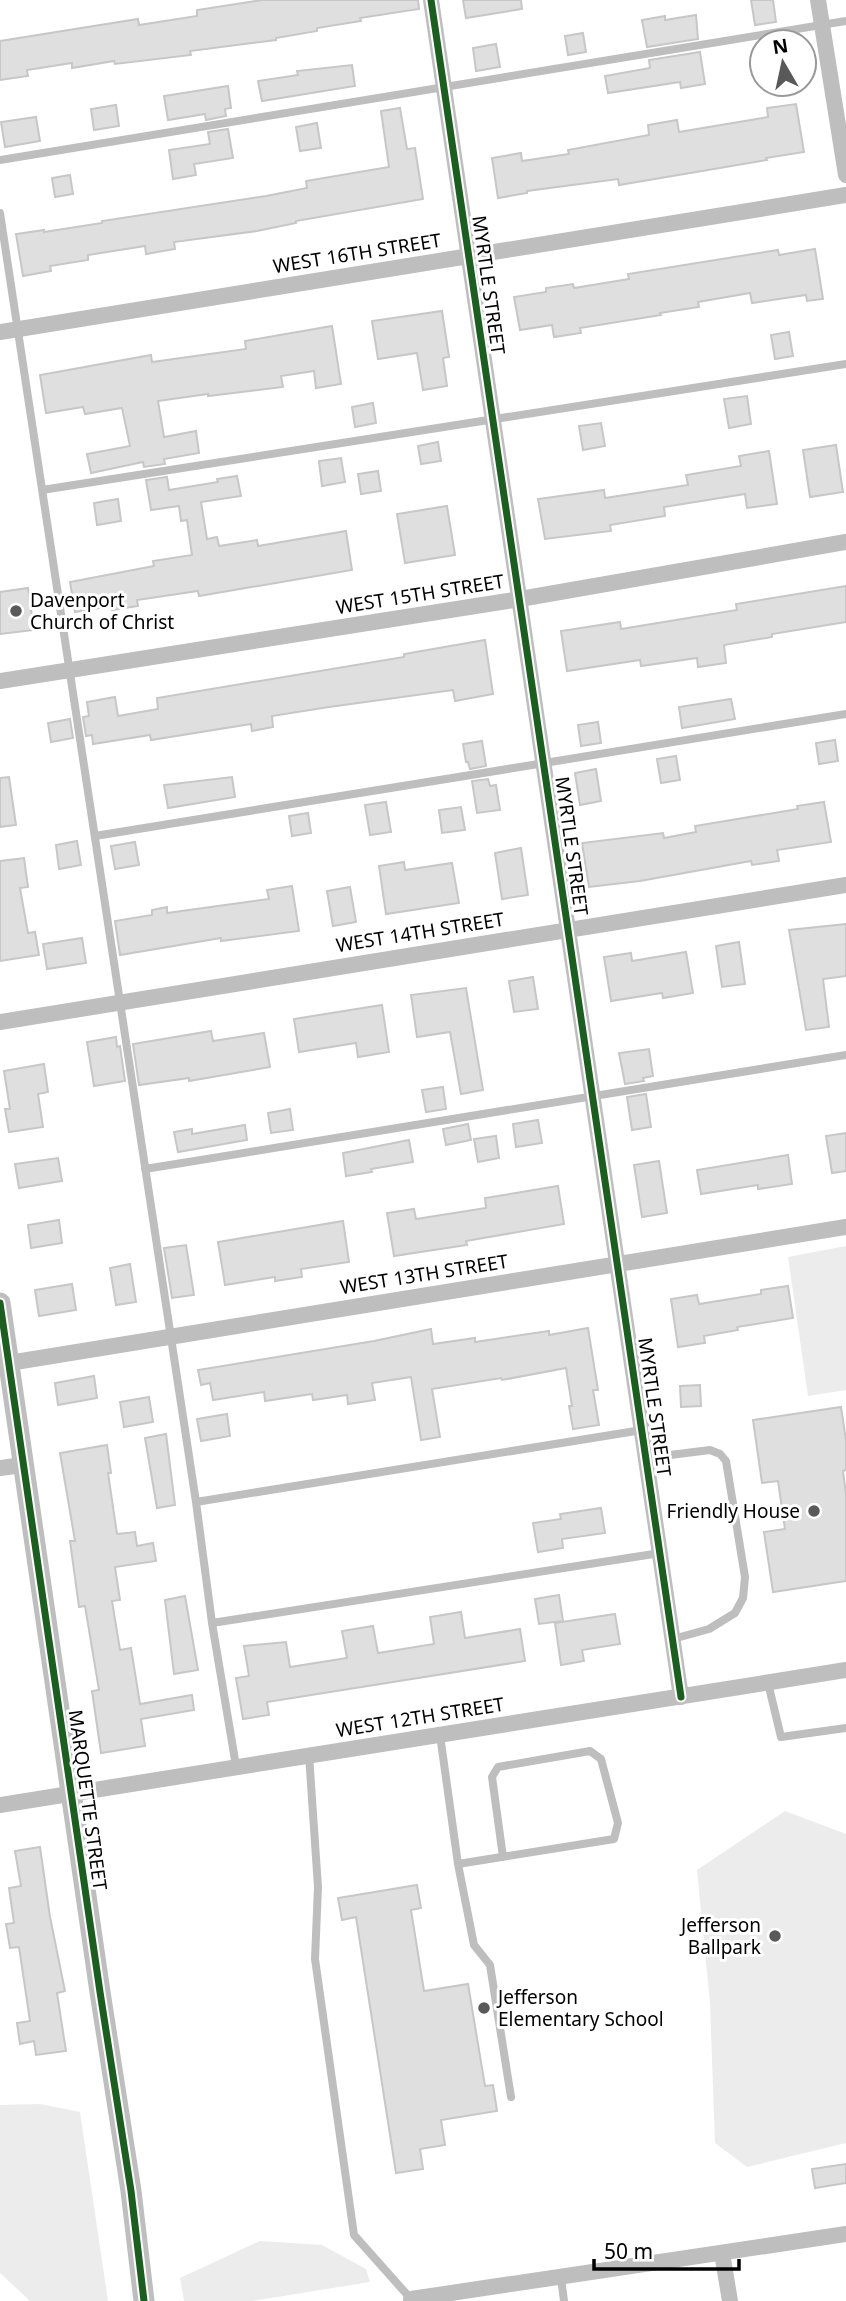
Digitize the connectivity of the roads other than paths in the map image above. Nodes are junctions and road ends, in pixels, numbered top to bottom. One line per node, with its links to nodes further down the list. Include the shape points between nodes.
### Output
1 (431, 0): 5 (street, MYRTLE STREET)
2 (818, 0): 4 (street)
3 (846, 21): 4 (lane)
4 (821, 25): 5 (lane); 7 (street)
5 (444, 87): 6 (lane); 10 (street, MYRTLE STREET)
6 (0, 160)
7 (846, 175)
8 (846, 195): 10 (street, WEST 16TH STREET)
9 (0, 213): 11 (lane)
10 (469, 256): 11 (street, WEST 16TH STREET); 14 (street, MYRTLE STREET)
11 (18, 329): 12 (street, WEST 16TH STREET); 15 (lane)
12 (0, 332)
13 (846, 364): 14 (lane)
14 (493, 419): 15 (lane); 17 (street, MYRTLE STREET)
15 (42, 490): 18 (lane)
16 (846, 542): 17 (street, WEST 15TH STREET)
17 (520, 599): 18 (street, WEST 15TH STREET); 21 (street, MYRTLE STREET)
18 (69, 670): 19 (street, WEST 15TH STREET); 22 (lane)
19 (0, 681)
20 (846, 714): 21 (lane)
21 (544, 763): 22 (lane); 24 (street, MYRTLE STREET)
22 (95, 836): 25 (lane)
23 (846, 885): 24 (street, WEST 14TH STREET)
24 (568, 930): 25 (street, WEST 14TH STREET); 28 (street, MYRTLE STREET)
25 (120, 1003): 26 (street, WEST 14TH STREET); 29 (lane)
26 (0, 1022)
27 (846, 1055): 28 (lane)
28 (593, 1096): 29 (lane); 31 (street, MYRTLE STREET)
29 (145, 1169): 33 (lane)
30 (846, 1227): 31 (street, WEST 13TH STREET)
31 (618, 1264): 33 (street, WEST 13TH STREET); 35 (street, MYRTLE STREET)
32 (0, 1303): 34 (street, MARQUETTE STREET)
33 (171, 1337): 34 (street, WEST 13TH STREET); 39 (lane)
34 (9, 1363): 37 (street, MARQUETTE STREET)
35 (642, 1430): 36 (street, MYRTLE STREET); 39 (lane)
36 (646, 1458): 40 (street, MYRTLE STREET); 42 (lane, via 710,1450 726,1461 745,1577 743,1598 735,1613 709,1629)
37 (23, 1465): 38 (street); 50 (street, MARQUETTE STREET)
38 (0, 1468)
39 (196, 1502): 41 (lane)
40 (660, 1553): 41 (lane); 42 (street, MYRTLE STREET)
41 (212, 1623): 49 (lane)
42 (673, 1639): 45 (street, MYRTLE STREET)
43 (846, 1670): 44 (street, WEST 12TH STREET)
44 (768, 1683): 45 (street, WEST 12TH STREET); 46 (lane, via 781,1737)
45 (681, 1697): 47 (street, WEST 12TH STREET)
46 (846, 1728)
47 (440, 1735): 48 (street, WEST 12TH STREET); 53 (lane)
48 (309, 1755): 49 (street, WEST 12TH STREET); 58 (lane, via 318,1887 315,1959 355,2235)
49 (236, 1766): 50 (street, WEST 12TH STREET)
50 (71, 1793): 51 (street, WEST 12TH STREET); 59 (street, MARQUETTE STREET)
51 (0, 1805)
52 (503, 1857): 52 (lane, via 614,1839 618,1823 601,1759 590,1751 498,1767 492,1777); 53 (lane)
53 (458, 1864): 54 (lane, via 474,1945 490,1965)
54 (510, 2097)
55 (846, 2234): 56 (street)
56 (722, 2253): 57 (street); 61 (street)
57 (561, 2278): 58 (street); 60 (lane)
58 (411, 2299)
59 (144, 2301)
60 (564, 2301)
61 (730, 2301)

